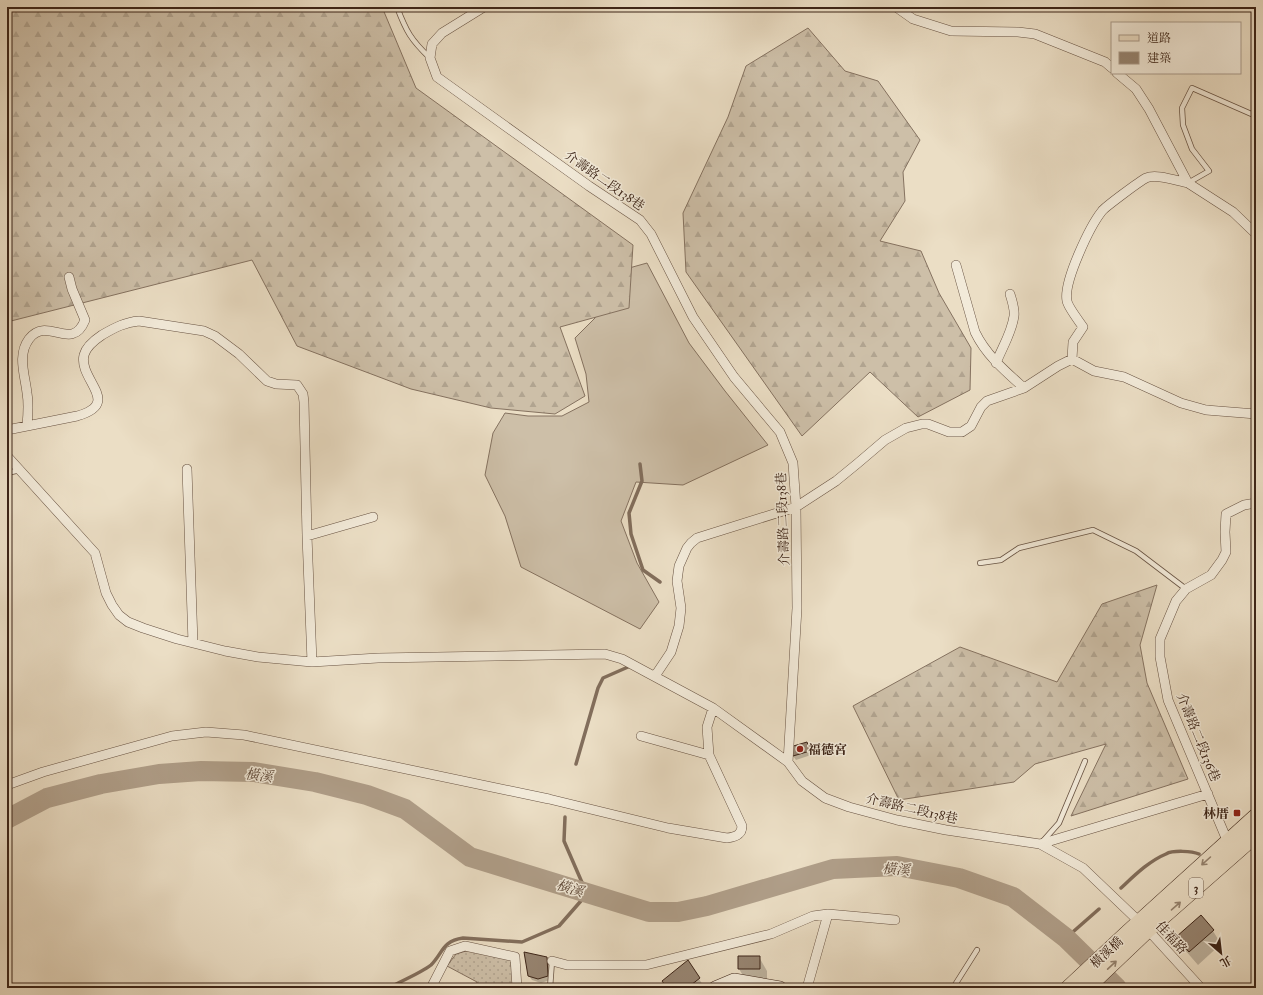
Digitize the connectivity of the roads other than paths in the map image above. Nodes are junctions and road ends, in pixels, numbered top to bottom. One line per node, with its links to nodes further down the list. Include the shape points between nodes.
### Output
1 (397, 7): 4 (lane, via 415,44)
2 (484, 7): 4 (street, via 442,33 432,44)
3 (896, 7): 5 (street, via 914,18 951,31 1034,34 1105,62)
4 (430, 58): 24 (street, 介壽路二段138巷, via 437,77 640,220 651,234 693,316 734,377 780,432 793,463)
5 (1111, 67)
6 (1118, 74): 8 (street, via 1136,89 1149,109)
7 (1256, 116): 8 (lane, via 1192,88 1182,108 1184,125 1192,149 1209,172)
8 (1188, 183): 9 (street, via 1233,212); 13 (street, via 1161,177 1146,178 1102,210 1086,238 1067,288 1067,302 1083,327 1073,342)
9 (1256, 234)
10 (956, 265): 14 (street, via 975,332)
11 (69, 277): 17 (street, via 85,320 82,327 71,335 43,330 28,340 22,368 28,392)
12 (1010, 294): 14 (street, via 1014,316)
13 (1072, 360): 15 (street); 16 (street, via 1094,372 1124,377 1181,403 1206,410)
14 (996, 363): 15 (street)
15 (1024, 388): 24 (street, via 987,401 970,426 962,432 949,432 928,424 896,432 836,481)
16 (1256, 414)
17 (28, 426): 18 (street); 26 (street, via 77,416 94,409 98,404 98,398 83,361 84,354 98,338 124,324 139,321 215,336 239,354 267,381 296,385 303,394)
18 (7, 430)
19 (7, 456): 21 (street)
20 (187, 469): 29 (street)
21 (20, 470): 22 (lane); 29 (street, via 95,553 106,593 119,615 143,628)
22 (7, 473)
23 (1256, 503): 28 (street, 介壽路二段136巷, via 1244,505 1226,514 1226,552 1222,560 1211,575)
24 (796, 507): 31 (street, via 697,538 691,543 677,574 681,608 679,626 671,652); 35 (street, 介壽路二段138巷, via 796,608)
25 (373, 517): 26 (street)
26 (307, 536): 30 (street)
27 (980, 563): 28 (lane, via 1001,560 1019,548 1093,530 1136,551)
28 (1186, 589): 38 (street, 介壽路二段136巷, via 1176,601 1160,639 1160,658 1168,700)
29 (193, 643): 30 (street, via 258,657)
30 (312, 662): 31 (street, via 378,658 605,654 622,659)
31 (655, 676): 32 (street)
32 (713, 708): 34 (street, via 707,727); 35 (street)
33 (641, 736): 34 (street)
34 (709, 755): 37 (street, via 742,826 742,830 734,837 668,828 549,799 244,735 206,732 172,736 43,772)
35 (788, 762): 42 (street, 介壽路二段138巷, via 802,781 825,798 850,807 946,830)
36 (1085, 762): 42 (lane, via 1059,823)
37 (7, 785)
38 (1208, 794): 41 (street, 介壽路二段136巷); 42 (street)
39 (1256, 816): 41 (main road, 3)
40 (1256, 835): 43 (main road, 3)
41 (1228, 842): 43 (street, 介壽路二段136巷); 46 (main road, 3, one-way to 46)
42 (1040, 844): 46 (street, 介壽路二段138巷, via 1083,868)
43 (1232, 856): 46 (main road, 3, one-way to 43)
44 (828, 914): 45 (street); 49 (street, via 813,916 771,934 646,965 567,965); 55 (street)
45 (895, 920)
46 (1144, 926): 47 (main road, 3); 59 (street, 佳福路)
47 (1132, 936): 57 (main road, 橫溪橋 / 3); 58 (main road, 橫溪橋 / 3, one-way to 47)
48 (977, 950): 56 (lane)
49 (552, 961): 52 (lane)
50 (432, 988): 51 (street, via 450,951 465,946 515,957)
51 (517, 988)
52 (550, 988)
53 (715, 988): 54 (main road, via 734,980)
54 (780, 988)
55 (807, 988)
56 (953, 988)
57 (1068, 988)
58 (1087, 988)
59 (1201, 988)

